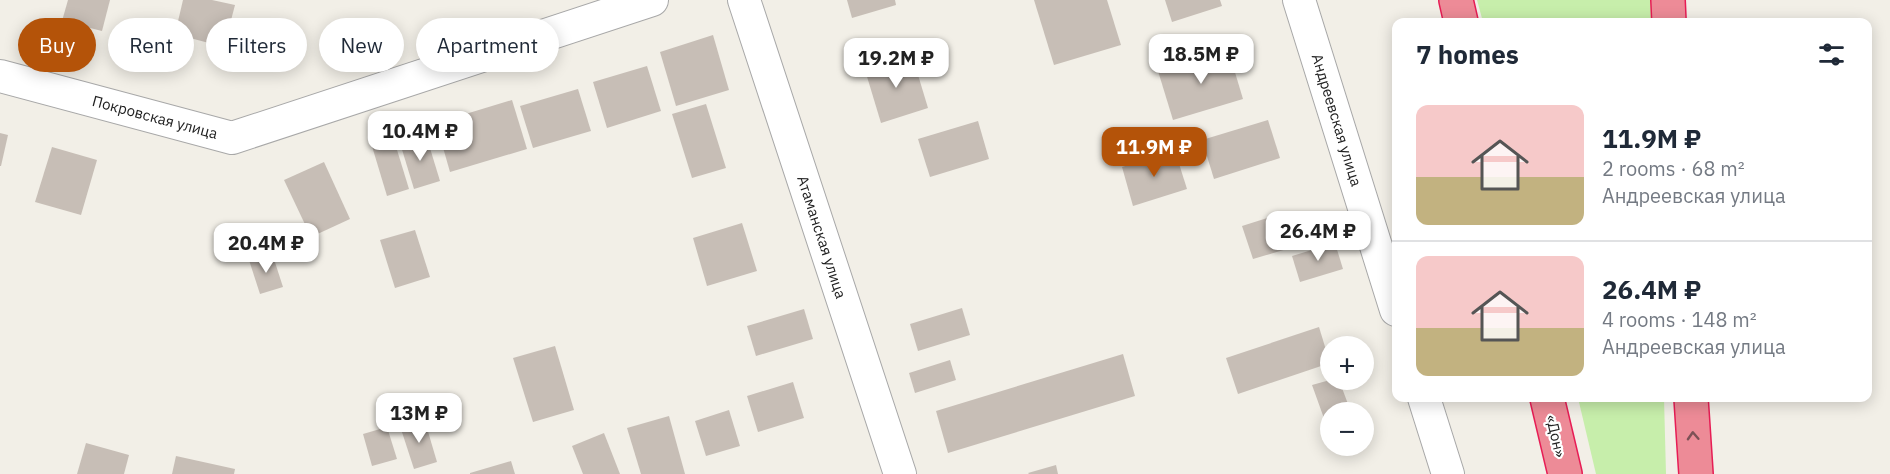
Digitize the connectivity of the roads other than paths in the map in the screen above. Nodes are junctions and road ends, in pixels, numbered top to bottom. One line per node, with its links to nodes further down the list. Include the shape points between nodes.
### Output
1 (652, 0): 8 (street, Покровская улица, via 232,138)
2 (744, 0): 13 (street, Атаманская улица)
3 (1299, 0): 9 (street, Андреевская улица)
4 (1456, 0): 6 (highway)
5 (1668, 0): 7 (highway)
6 (1460, 18)
7 (1669, 18)
8 (0, 76)
9 (1392, 297)
10 (1425, 402): 14 (street)
11 (1548, 402): 15 (highway, «Дон»)
12 (1691, 402): 16 (highway, one-way to 12)
13 (892, 472)
14 (1448, 474)
15 (1565, 474)
16 (1696, 474)

